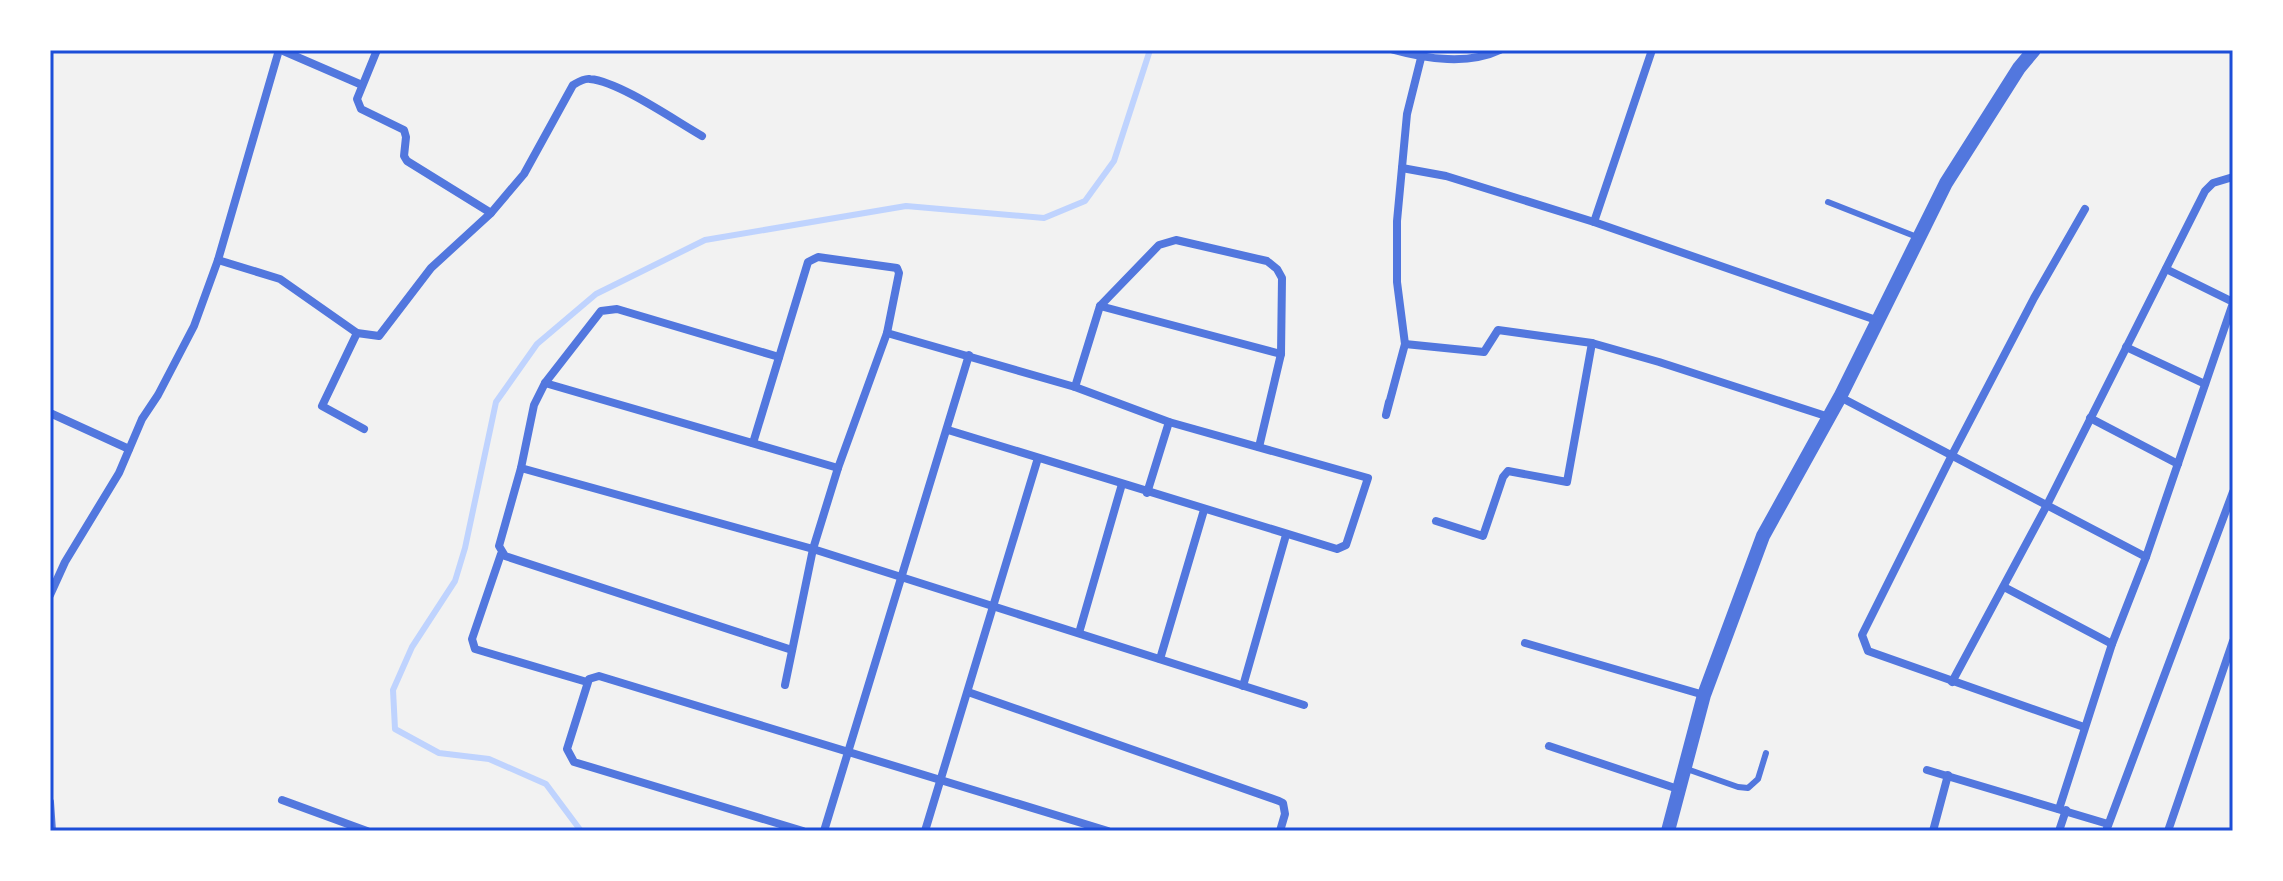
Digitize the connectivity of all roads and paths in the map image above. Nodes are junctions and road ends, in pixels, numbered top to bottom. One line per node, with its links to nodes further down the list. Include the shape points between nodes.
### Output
1 (280, 50): 8 (street); 17 (street)
2 (377, 50): 8 (street)
3 (1394, 50): 7 (street)
4 (1500, 50): 7 (street, via 1484,58)
5 (1652, 50): 15 (street)
6 (2034, 50): 16 (street, via 1946,183)
7 (1421, 58): 10 (street, via 1407,114)
8 (362, 85): 14 (street, via 358,105 404,130 407,161)
9 (702, 136): 14 (street, via 616,87 580,81 524,174)
10 (1402, 168): 15 (street, via 1446,176); 25 (street, via 1397,282)
11 (2233, 177): 18 (street, via 2205,191)
12 (1828, 202): 16 (lane)
13 (2085, 209): 44 (street)
14 (491, 213): 22 (street, via 431,268 379,336)
15 (1594, 222): 21 (street)
16 (1918, 237): 21 (street)
17 (218, 260): 22 (street, via 280,279); 43 (street, via 194,326)
18 (2166, 269): 19 (street); 26 (street)
19 (2233, 303): 31 (street)
20 (1100, 306): 27 (street); 27 (street, via 1170,240 1267,261 1282,278); 32 (street)
21 (1879, 321): 33 (street)
22 (357, 333): 39 (street, via 322,406)
23 (887, 333): 28 (street); 29 (street, via 898,268 814,257 806,266); 48 (street)
24 (1592, 343): 25 (street, via 1498,330 1484,352); 36 (street); 54 (street, via 1567,482 1508,471 1485,535)
25 (1405, 344): 34 (street, via 1386,415)
26 (2126, 347): 31 (street); 37 (street)
27 (1281, 354): 42 (street)
28 (969, 355): 32 (street); 40 (street)
29 (779, 357): 30 (street, via 606,309); 41 (street)
30 (545, 383): 41 (street); 47 (street, via 532,410)
31 (2205, 384): 46 (street)
32 (1075, 387): 38 (street)
33 (1840, 397): 36 (street); 44 (street)
34 (1389, 402)
35 (50, 413): 43 (street)
36 (1829, 417): 74 (street, via 1763,536)
37 (2090, 418): 46 (street); 52 (street)
38 (1169, 422): 42 (street); 51 (street)
39 (364, 429)
40 (948, 430): 45 (street); 59 (street)
41 (753, 443): 48 (street)
42 (1259, 447): 55 (street, via 1368,478 1342,549)
43 (129, 449): 61 (street)
44 (1952, 455): 52 (street); 70 (street, via 1862,635 1868,651)
45 (1038, 458): 49 (street); 62 (street)
46 (2178, 464): 58 (street)
47 (521, 468): 56 (street); 57 (street, via 499,542)
48 (838, 468): 56 (street)
49 (1122, 484): 51 (street); 63 (street)
50 (2233, 492): 89 (street)
51 (1147, 493): 53 (street)
52 (2047, 505): 58 (street); 60 (street)
53 (1204, 510): 55 (street); 68 (street)
54 (1436, 521)
55 (1286, 535): 72 (street)
56 (813, 549): 59 (street); 67 (street)
57 (501, 554): 67 (street); 69 (street, via 472,639 475,649)
58 (2146, 557): 66 (street)
59 (902, 578): 62 (street); 78 (street)
60 (2004, 587): 66 (street); 70 (street)
61 (50, 595)
62 (994, 605): 63 (street); 73 (street)
63 (1079, 633): 68 (street)
64 (2233, 641): 99 (street)
65 (1525, 643): 74 (street)
66 (2112, 644): 76 (street)
67 (792, 650): 71 (street)
68 (1160, 659): 72 (street)
69 (587, 682): 78 (street, via 599,676); 91 (street, via 567,749 574,762)
70 (1952, 682): 76 (street)
71 (785, 685)
72 (1243, 686): 75 (street)
73 (968, 692): 83 (street); 95 (street, via 1279,801 1285,814)
74 (1704, 695): 80 (street)
75 (1304, 705)
76 (2084, 727): 87 (street)
77 (1549, 746): 84 (street)
78 (850, 750): 83 (street); 92 (street)
79 (1766, 753): 80 (lane, via 1758,779 1746,788)
80 (1684, 768): 84 (street)
81 (1927, 770): 82 (street)
82 (1948, 775): 87 (street); 97 (street)
83 (942, 779): 93 (street); 94 (street)
84 (1678, 789): 96 (street)
85 (282, 800): 90 (street)
86 (50, 802): 88 (street)
87 (2062, 809): 89 (street); 98 (street)
88 (51, 827)
89 (2107, 828)
90 (367, 831)
91 (803, 831)
92 (824, 831)
93 (925, 831)
94 (1108, 831)
95 (1280, 831)
96 (1668, 831)
97 (1933, 831)
98 (2059, 831)
99 (2168, 831)

